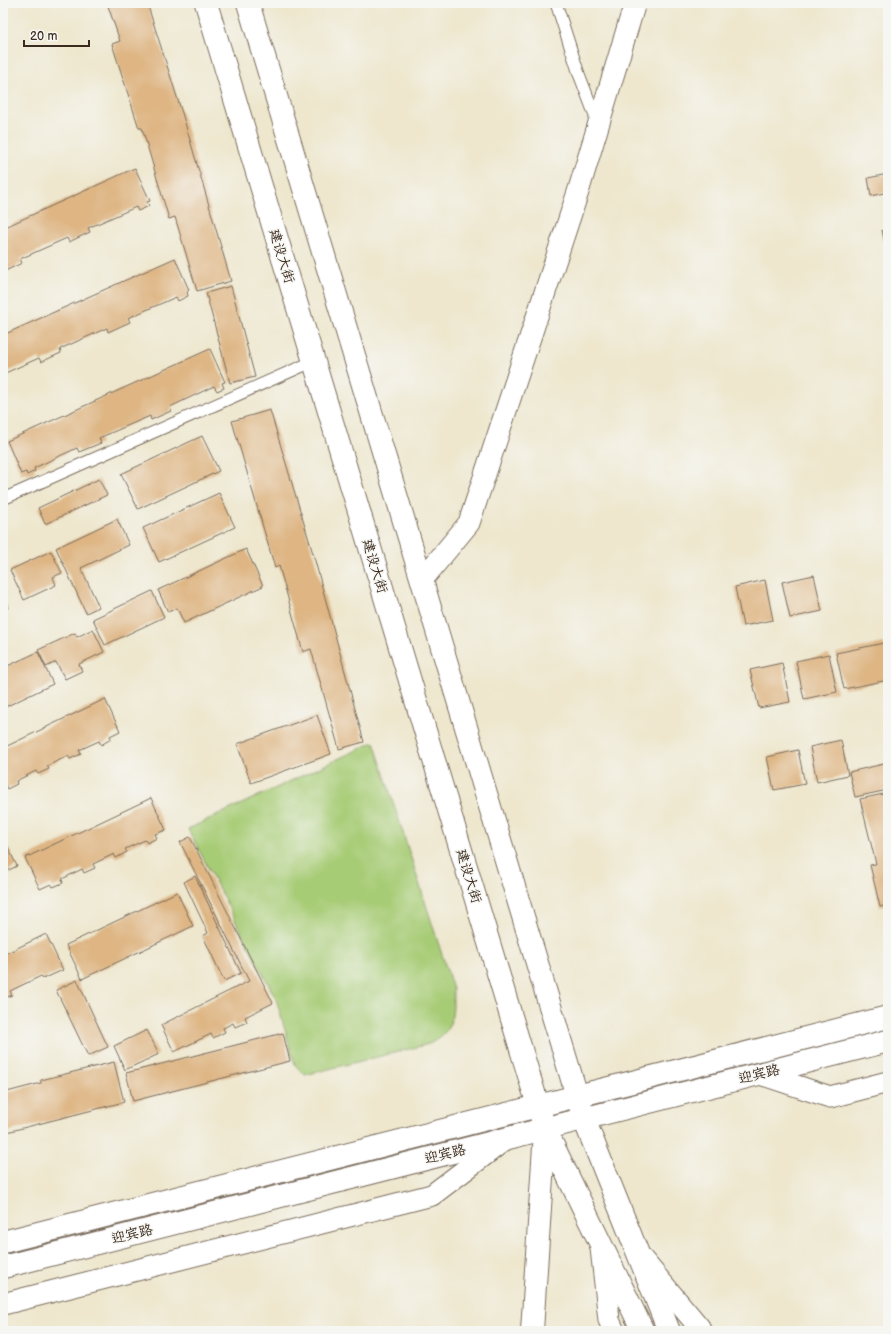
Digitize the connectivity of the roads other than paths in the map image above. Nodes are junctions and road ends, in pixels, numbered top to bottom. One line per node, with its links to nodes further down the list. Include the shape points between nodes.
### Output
1 (206, 3): 6 (main road, 建设大街)
2 (248, 3): 8 (main road)
3 (556, 3): 5 (lane)
4 (635, 3): 5 (street)
5 (598, 124): 8 (street, via 469,523)
6 (314, 361): 7 (lane); 14 (main road, 建设大街)
7 (3, 499)
8 (422, 580): 13 (main road)
9 (888, 1017): 13 (main road, 迎宾路)
10 (888, 1041): 11 (main road, 迎宾路)
11 (760, 1074): 12 (street, via 830,1097); 15 (main road, 迎宾路)
12 (888, 1082)
13 (577, 1096): 14 (main road, 迎宾路); 15 (main road)
14 (538, 1106): 16 (main road, 建设大街); 18 (main road, 迎宾路)
15 (584, 1118): 16 (main road, 迎宾路); 20 (main road)
16 (545, 1129): 17 (main road, 迎宾路); 19 (main road); 23 (main road)
17 (507, 1138): 21 (main road, 迎宾路); 22 (street, via 432,1195)
18 (3, 1242)
19 (601, 1244): 24 (street, via 609,1320); 25 (main road)
20 (637, 1253): 26 (main road); 27 (street)
21 (3, 1267)
22 (3, 1304)
23 (532, 1331)
24 (614, 1331)
25 (643, 1331)
26 (669, 1331)
27 (701, 1331)

